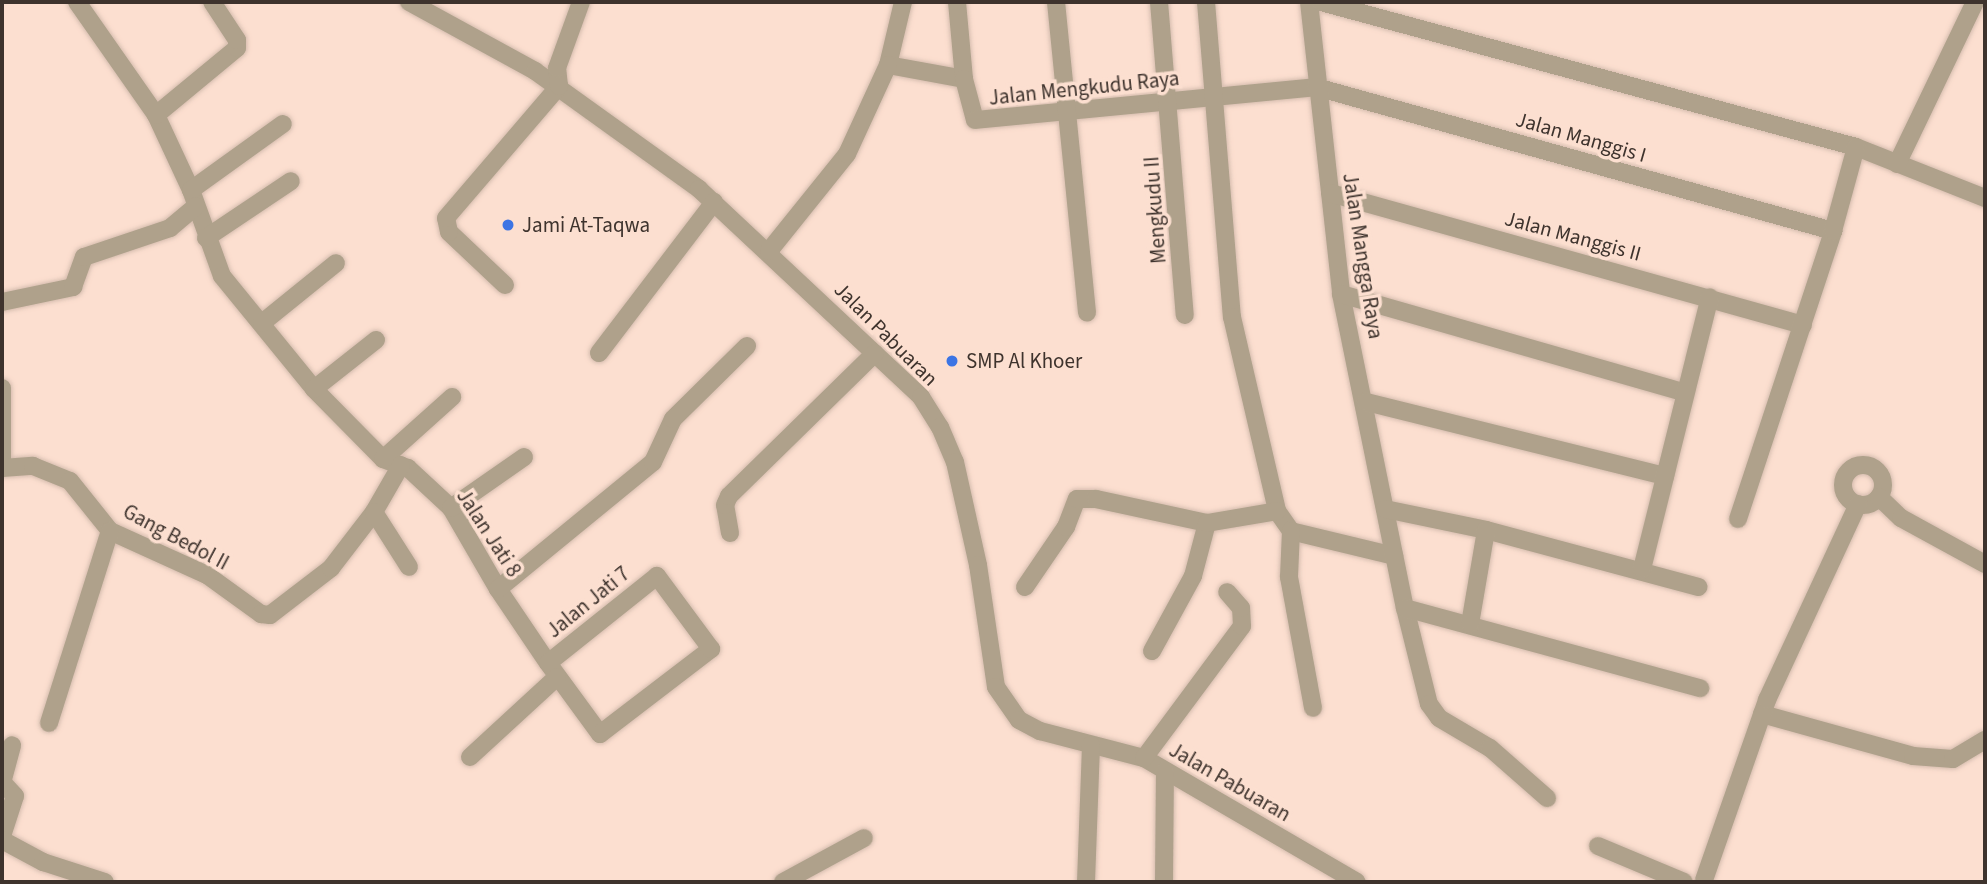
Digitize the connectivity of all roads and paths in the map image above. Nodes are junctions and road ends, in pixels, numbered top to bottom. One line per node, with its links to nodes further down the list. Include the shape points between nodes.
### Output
1 (77, 2): 20 (street, Jalan Jati 8)
2 (212, 2): 20 (street, via 237,40 237,48)
3 (409, 2): 15 (street, Jalan Pabuaran)
4 (581, 2): 15 (street, via 557,68)
5 (903, 2): 13 (street)
6 (957, 2): 14 (street, Jalan Mengkudu Raya)
7 (1056, 2): 19 (street)
8 (1159, 2): 18 (street, Mengkudu II)
9 (1206, 2): 17 (street)
10 (1309, 2): 16 (street, Jalan Mangga Raya)
11 (1321, 2): 22 (street)
12 (1975, 2): 23 (street)
13 (888, 65): 14 (street); 31 (street, via 847,154)
14 (964, 79): 19 (street, Jalan Mengkudu Raya, via 975,120)
15 (559, 86): 28 (street, Jalan Pabuaran); 33 (street, via 446,218 449,232)
16 (1316, 87): 17 (street, Jalan Mengkudu Raya); 25 (street, Jalan Mangga Raya); 29 (street, Jalan Manggis I)
17 (1212, 98): 18 (street, Jalan Mengkudu Raya); 59 (street, via 1232,317)
18 (1173, 102): 19 (street, Jalan Mengkudu Raya); 38 (street, Mengkudu II)
19 (1067, 110): 37 (street)
20 (156, 115): 26 (street, Jalan Jati 8)
21 (283, 124): 26 (street)
22 (1856, 147): 23 (street); 29 (street)
23 (1897, 164): 27 (street)
24 (291, 181): 30 (street)
25 (1329, 193): 34 (street, Jalan Mangga Raya); 35 (street, Jalan Manggis II)
26 (193, 198): 30 (street, Jalan Jati 8); 36 (street, via 170,228 84,257 73,287)
27 (1985, 198)
28 (713, 202): 31 (street, Jalan Pabuaran); 43 (street)
29 (1833, 232): 40 (street)
30 (206, 238): 39 (street, Jalan Jati 8, via 222,276)
31 (769, 251): 44 (street, Jalan Pabuaran)
32 (337, 263): 39 (street)
33 (505, 285)
34 (1341, 294): 47 (street); 49 (street, Jalan Mangga Raya)
35 (1710, 297): 40 (street, Jalan Manggis II); 47 (street)
36 (2, 302)
37 (1087, 312)
38 (1185, 315)
39 (262, 323): 46 (street, Jalan Jati 8)
40 (1803, 325): 61 (street)
41 (376, 340): 46 (street)
42 (747, 346): 74 (street, via 673,419 653,462)
43 (599, 353)
44 (875, 353): 66 (street, via 729,496 725,505); 86 (street, Jalan Pabuaran, via 921,397 955,463 978,565 996,687 1005,705 1019,720 1040,731)
45 (2, 388): 53 (street)
46 (314, 389): 51 (street, Jalan Jati 8)
47 (1683, 392): 54 (street)
48 (452, 397): 51 (street)
49 (1366, 402): 54 (street); 58 (street, Jalan Mangga Raya)
50 (524, 457): 57 (street)
51 (383, 459): 52 (street, Jalan Jati 8)
52 (401, 465): 57 (street, Jalan Jati 8); 60 (street, Gang Bedol II)
53 (2, 468): 64 (street, Gang Bedol II, via 33,466 70,481)
54 (1665, 476): 70 (street)
55 (1879, 498): 56 (street); 56 (street, via 1881,476 1869,466 1854,468 1844,487); 68 (street, via 1902,518)
56 (1858, 504): 82 (street)
57 (451, 508): 74 (street, Jalan Jati 8)
58 (1385, 509): 63 (street); 67 (street, Jalan Mangga Raya)
59 (1277, 511): 62 (street); 65 (street)
60 (374, 512): 64 (street, Gang Bedol II, via 331,568 270,615 261,614 207,575); 69 (street)
61 (1738, 519)
62 (1207, 523): 72 (street, via 1077,499 1066,527); 78 (street, via 1193,576)
63 (1486, 530): 70 (street); 77 (street)
64 (110, 531): 83 (street)
65 (1291, 531): 67 (street); 81 (street, via 1289,576)
66 (730, 533)
67 (1394, 556): 76 (street, Jalan Mangga Raya)
68 (1985, 564)
69 (409, 567)
70 (1642, 569): 73 (street)
71 (657, 576): 79 (street, Jalan Jati 7); 79 (street, Jalan Jati 8, via 710,651 602,734)
72 (1025, 587)
73 (1698, 587)
74 (498, 589): 79 (street, Jalan Jati 8)
75 (1227, 592): 88 (street, via 1241,608 1242,626)
76 (1405, 608): 77 (street); 91 (street, Jalan Mangga Raya, via 1434,711 1490,748)
77 (1470, 624): 80 (street)
78 (1152, 651)
79 (553, 670): 87 (street, Jalan Jati 7)
80 (1700, 688)
81 (1313, 708)
82 (1762, 714): 84 (street, via 1913,756 1953,759); 95 (street)
83 (49, 723)
84 (1985, 740)
85 (12, 745): 90 (street)
86 (1091, 745): 88 (street, Jalan Pabuaran); 98 (street)
87 (470, 757)
88 (1144, 758): 89 (street, Jalan Pabuaran)
89 (1164, 771): 99 (street); 100 (street, Jalan Pabuaran)
90 (2, 783): 92 (street, via 15,796)
91 (1546, 798)
92 (2, 838): 96 (street, via 43,862)
93 (864, 838): 97 (street)
94 (1598, 846): 101 (street)
95 (1701, 881)
96 (105, 882)
97 (783, 882)
98 (1086, 882)
99 (1164, 882)
100 (1357, 882)
101 (1684, 882)

